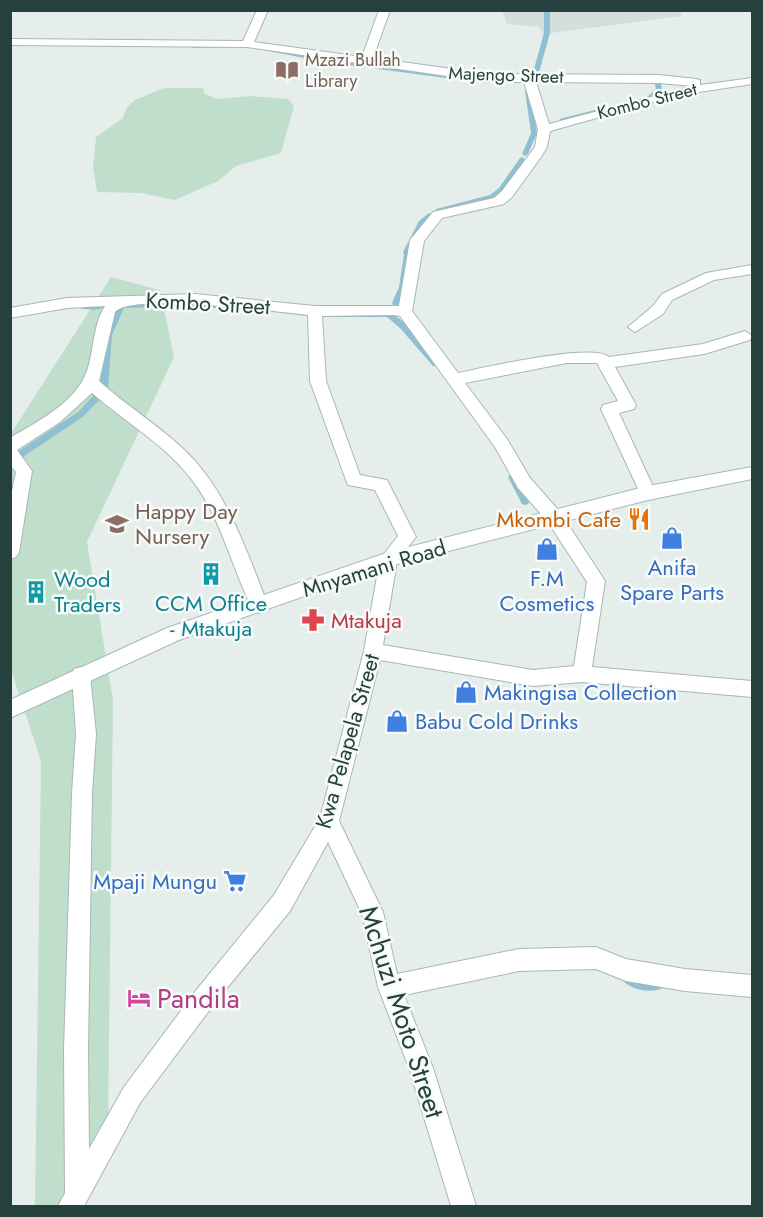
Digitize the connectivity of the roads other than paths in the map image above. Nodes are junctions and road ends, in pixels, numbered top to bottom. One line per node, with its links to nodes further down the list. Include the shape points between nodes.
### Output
1 (263, 10): 4 (street)
2 (385, 10): 5 (street)
3 (10, 42): 4 (street, Majengo Street)
4 (247, 44): 5 (street, Majengo Street)
5 (366, 62): 6 (street, Majengo Street, via 488,78)
6 (529, 79): 8 (street, Majengo Street, via 659,79); 9 (street)
7 (753, 81): 8 (street, Kombo Street)
8 (716, 85): 9 (street, Kombo Street)
9 (544, 129): 13 (street, via 541,147 499,201 438,214 417,240)
10 (753, 270): 15 (street, via 711,276 698,282 667,297 658,310)
11 (124, 300): 12 (street, Kombo Street, via 195,300); 14 (street, Kombo Street, via 67,303); 19 (street, via 111,306 106,317)
12 (315, 311): 13 (street, Kombo Street); 26 (street, via 318,381 354,480 381,485 407,537)
13 (405, 312): 18 (street)
14 (10, 313)
15 (635, 327)
16 (745, 336): 17 (street, via 704,349)
17 (605, 363): 18 (street, via 601,358 567,358); 23 (street, via 628,405 609,409)
18 (454, 379): 24 (street, via 501,443 524,483)
19 (91, 383): 20 (street, via 53,420); 27 (street, via 147,426 200,478 221,511)
20 (10, 446)
21 (10, 453): 25 (street, via 24,471)
22 (753, 473): 23 (street, Mnyamani Road)
23 (648, 493): 24 (street, Mnyamani Road)
24 (554, 517): 26 (street, Mnyamani Road); 29 (street, via 596,581)
25 (10, 552)
26 (389, 559): 27 (street, Mnyamani Road); 28 (street, Kwa Pelapela Street)
27 (260, 605): 30 (street, Mnyamani Road, via 173,634)
28 (374, 651): 29 (street, via 532,678); 33 (street, Kwa Pelapela Street)
29 (582, 674): 31 (street)
30 (81, 675): 32 (street, Mnyamani Road); 36 (street, via 86,734)
31 (753, 689)
32 (10, 710)
33 (329, 821): 35 (street, Mchuzi Moto Street, via 372,912); 36 (street, Kwa Pelapela Street, via 282,903 132,1095)
34 (753, 986): 35 (street, via 626,970 596,958 519,960)
35 (389, 987): 37 (street, Mchuzi Moto Street, via 421,1068)
36 (74, 1202)
37 (464, 1206)

